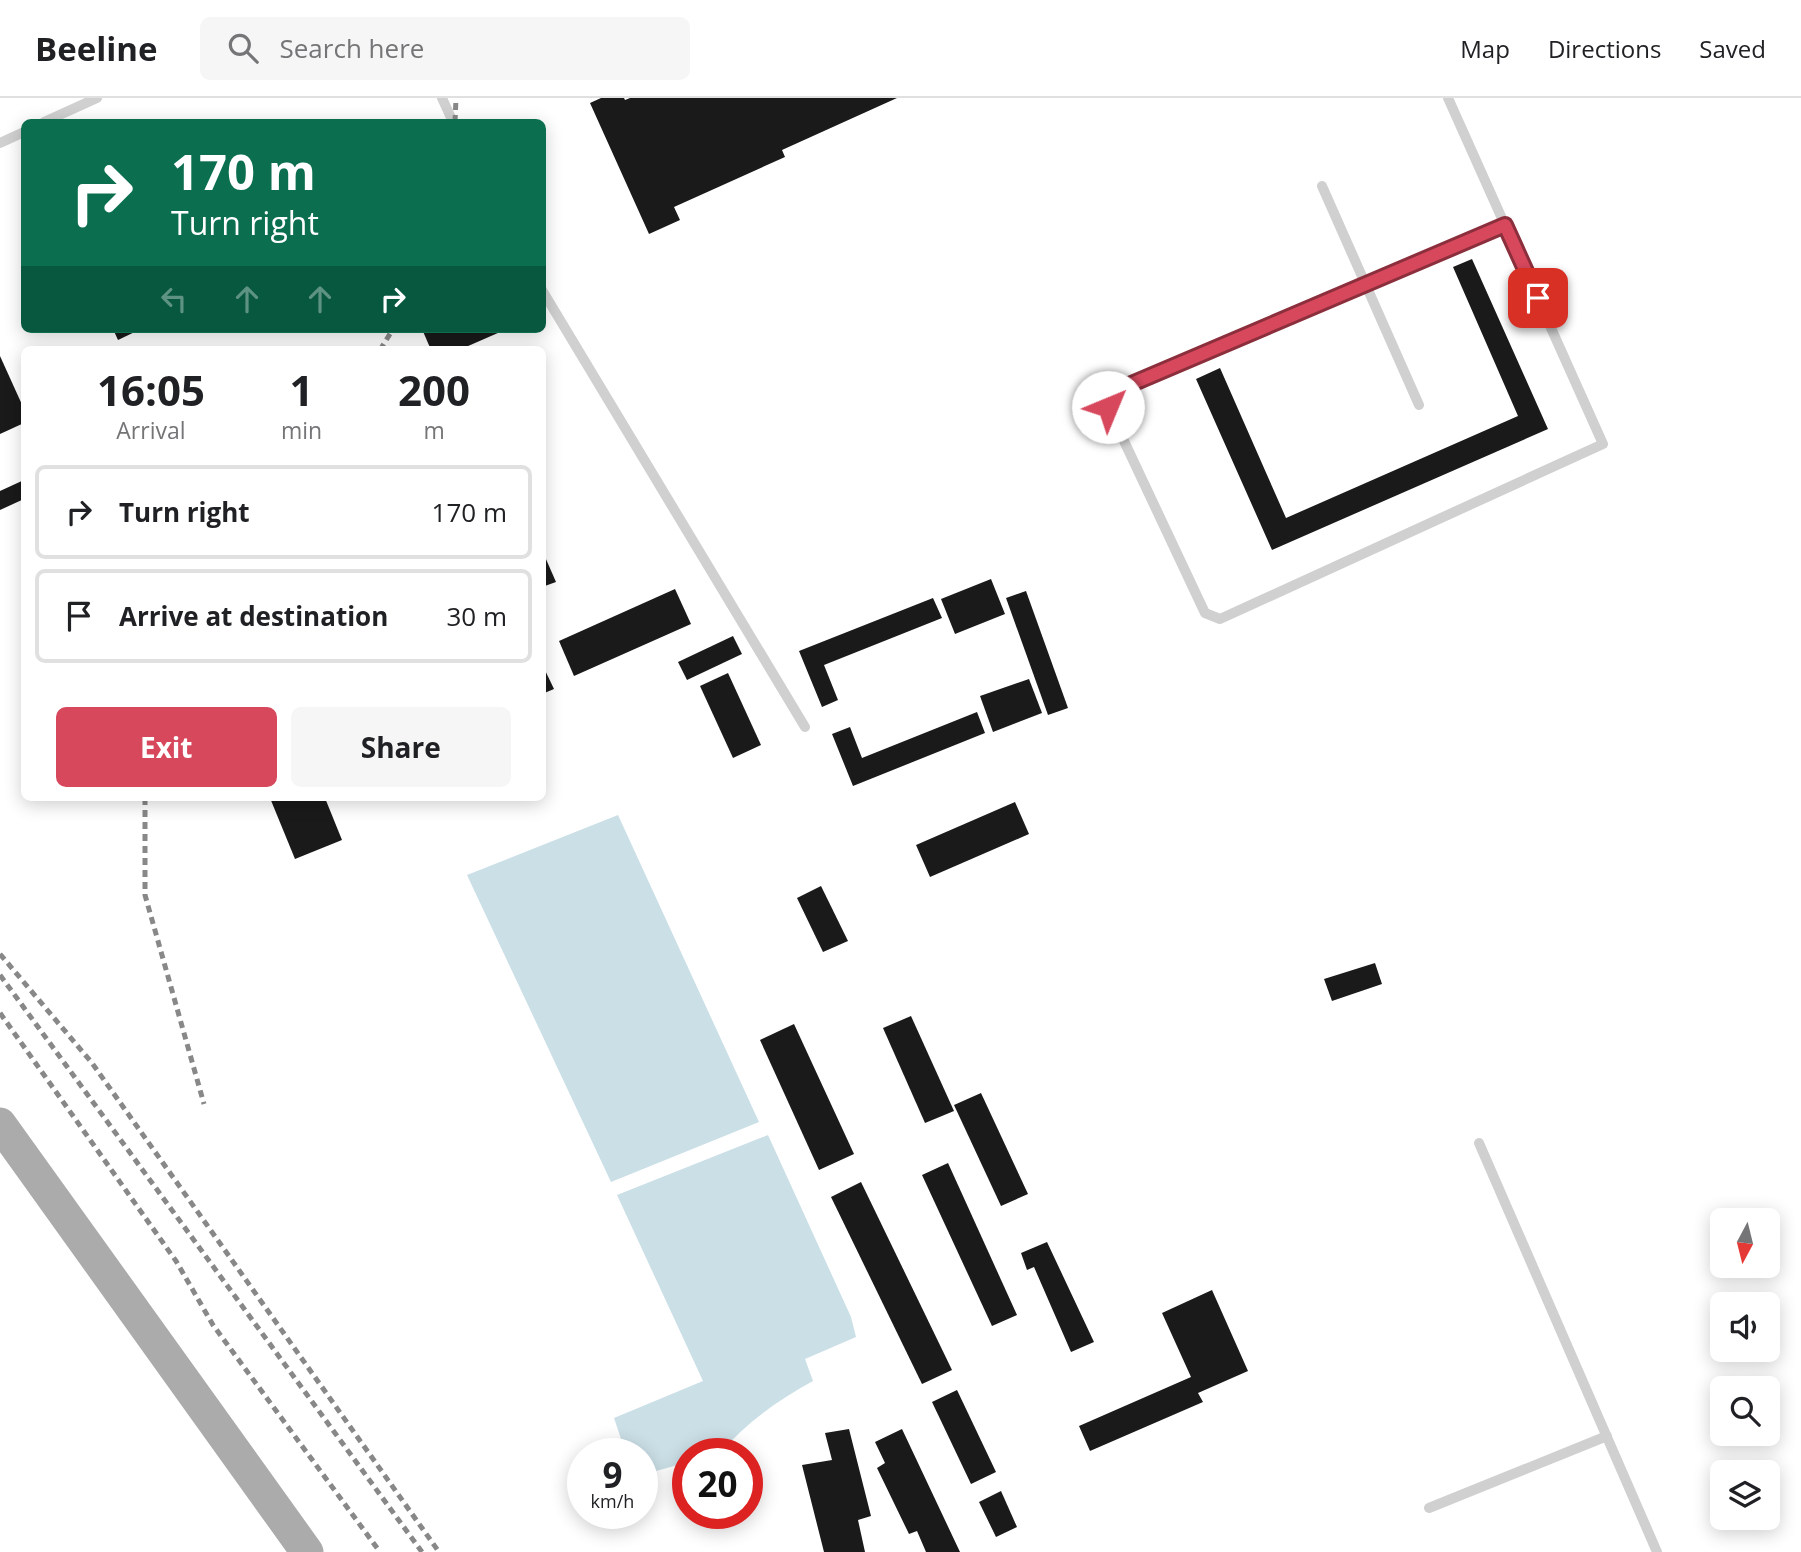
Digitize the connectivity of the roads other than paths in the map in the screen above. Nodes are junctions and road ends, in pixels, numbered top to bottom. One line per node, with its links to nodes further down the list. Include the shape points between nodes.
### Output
1 (97, 98): 4 (lane)
2 (442, 98): 5 (lane)
3 (1448, 98): 9 (lane)
4 (51, 119)
5 (452, 119)
6 (21, 133): 7 (lane)
7 (0, 143)
8 (1322, 186): 10 (lane)
9 (1505, 225): 10 (lane); 10 (lane, via 1602,444 1220,619 1205,613 1108,407 1115,391)
10 (1365, 284): 12 (lane)
11 (546, 297): 13 (lane)
12 (1419, 405)
13 (805, 727)
14 (0, 1124): 18 (main road)
15 (1479, 1143): 16 (lane)
16 (1607, 1436): 17 (lane); 19 (lane)
17 (1429, 1508)
18 (307, 1552)
19 (1657, 1552)

